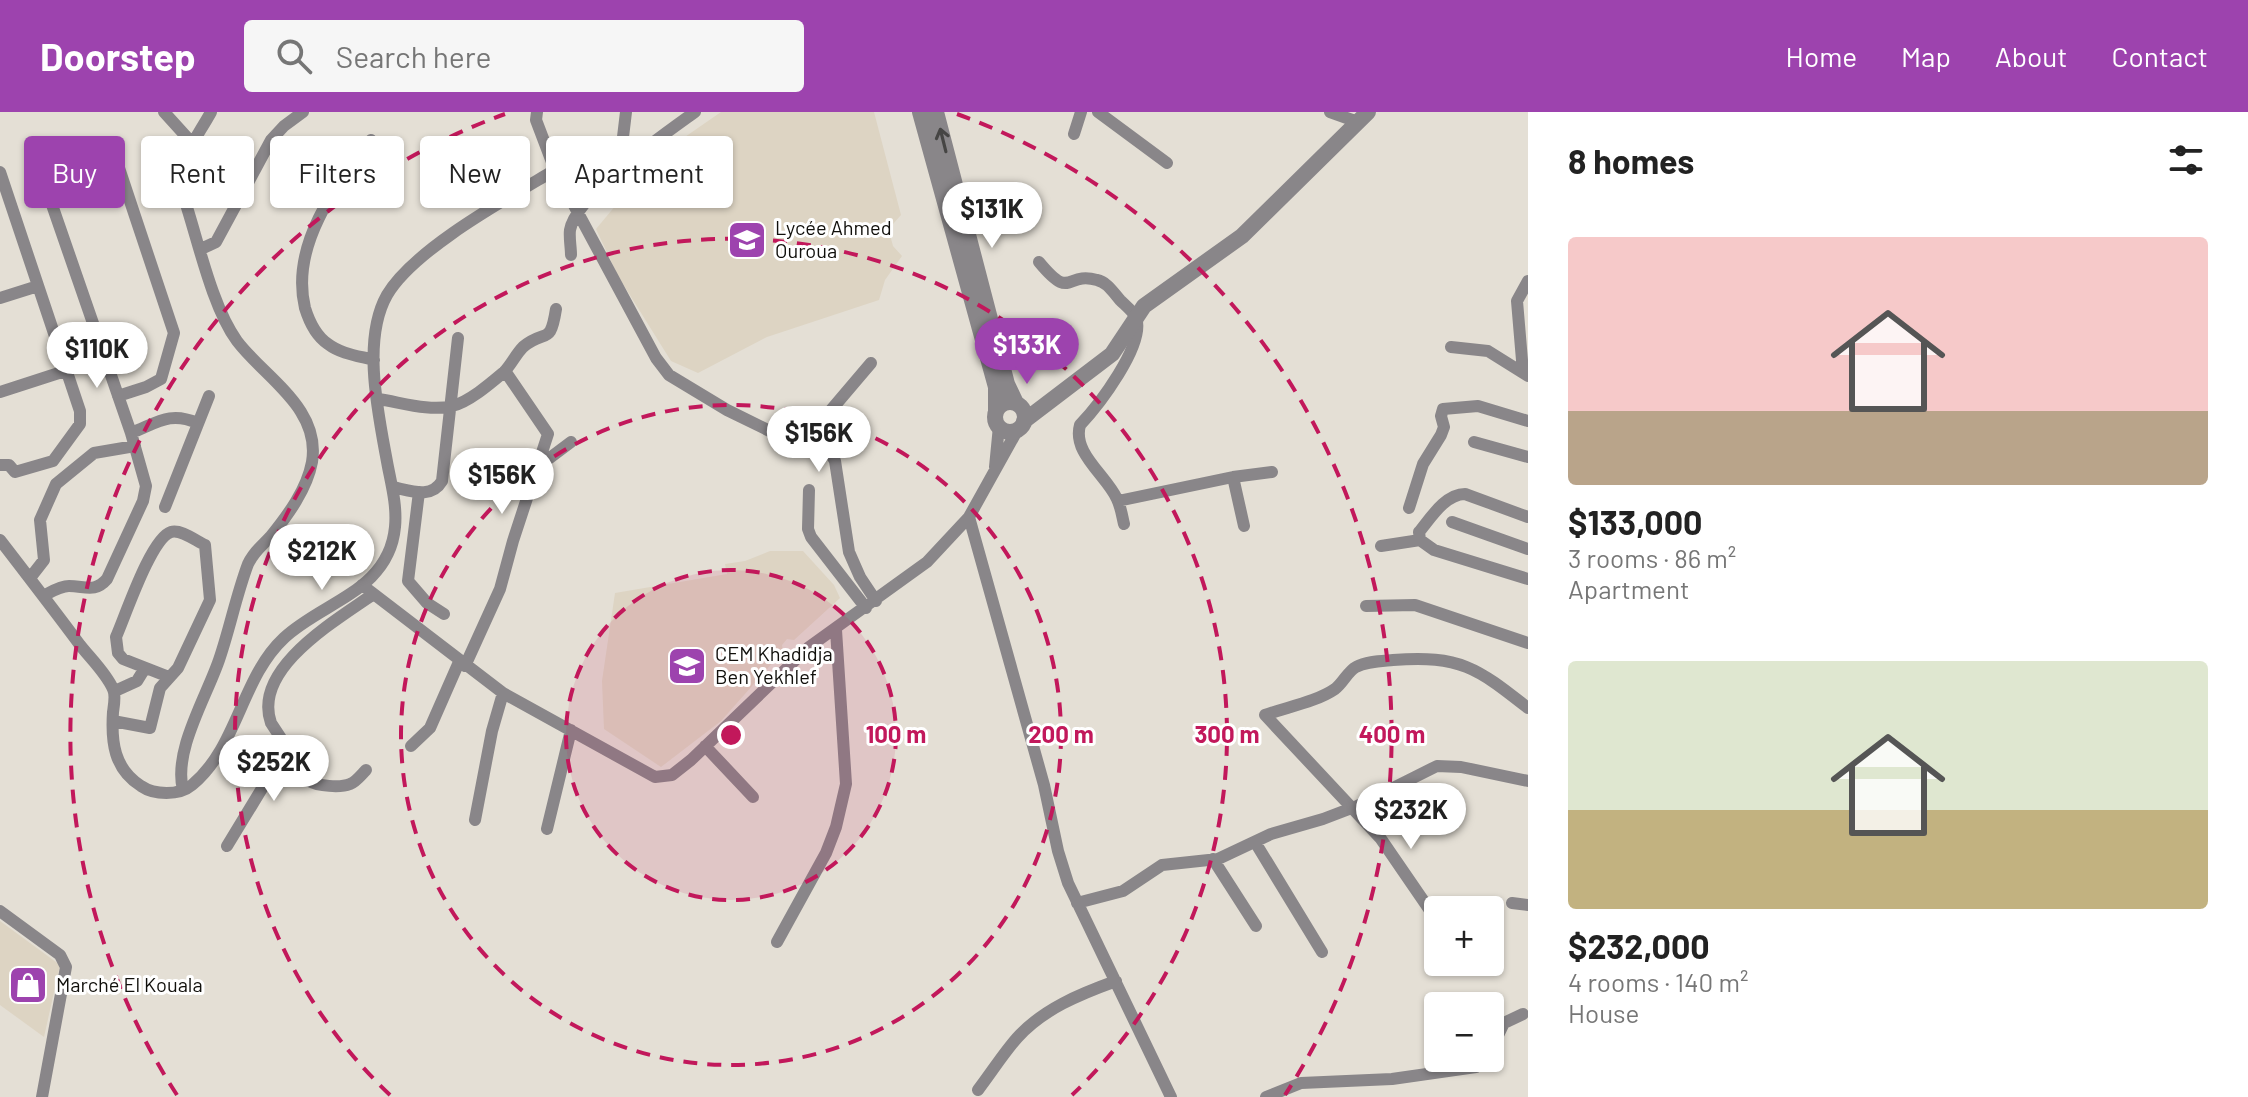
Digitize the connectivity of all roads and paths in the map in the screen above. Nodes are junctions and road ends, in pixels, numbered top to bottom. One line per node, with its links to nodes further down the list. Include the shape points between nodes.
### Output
1 (164, 112): 14 (street)
2 (211, 112): 15 (street)
3 (303, 112): 30 (street, via 271,140 216,242)
4 (537, 112): 18 (street)
5 (626, 112): 16 (street)
6 (695, 112): 17 (street)
7 (920, 112): 52 (street, via 996,387)
8 (936, 112): 50 (street, one-way to 8, via 1007,384)
9 (1081, 112): 13 (street)
10 (1098, 112): 19 (street)
11 (1330, 112): 12 (street)
12 (1363, 117): 37 (street, via 1242,236 1168,287)
13 (1074, 134)
14 (186, 136)
15 (198, 136)
16 (623, 136)
17 (661, 136)
18 (546, 146)
19 (1167, 163)
20 (0, 172): 23 (street)
21 (546, 175): 40 (street, via 491,207 398,278 385,298 374,335)
22 (125, 186): 46 (street, via 174,333 161,379)
23 (5, 204): 34 (street)
24 (53, 208): 46 (street)
25 (189, 208): 30 (street)
26 (325, 208): 40 (street, via 307,249 302,295 308,319 321,338 341,352)
27 (575, 208): 29 (street)
28 (583, 208): 29 (street)
29 (578, 213): 31 (street, via 570,229); 57 (street, via 669,375 786,439)
30 (201, 249): 103 (street, via 232,332 304,417 312,461 287,516 248,564 188,738 179,777)
31 (571, 255)
32 (1039, 262): 37 (street, via 1060,283 1105,283)
33 (1528, 281): 44 (street, via 1517,301)
34 (38, 286): 35 (street); 42 (street)
35 (0, 298)
36 (556, 309): 43 (street, via 553,331 527,344)
37 (1136, 317): 48 (street, via 1112,354); 69 (street, via 1137,331 1120,372 1078,433 1081,447)
38 (458, 338): 51 (street)
39 (1451, 347): 44 (street, via 1488,351)
40 (374, 360): 49 (street)
41 (871, 363): 57 (street, via 820,423)
42 (65, 371): 45 (street); 61 (street, via 80,411 74,434 47,464 15,472)
43 (505, 371): 51 (street); 62 (street, via 546,428)
44 (1526, 374)
45 (0, 392)
46 (118, 396): 56 (street)
47 (209, 396): 54 (street)
48 (1056, 397): 50 (street); 55 (street)
49 (378, 399): 51 (street); 66 (street)
50 (1017, 404): 52 (street, via 1002,404); 55 (street, via 1024,412)
51 (451, 407): 68 (street, via 442,481 430,492)
52 (998, 419): 55 (street, via 1008,432); 63 (street)
53 (1528, 421): 71 (street, via 1478,406 1443,409 1444,427 1423,464)
54 (197, 423): 56 (street, via 173,417); 70 (street)
55 (1021, 425): 63 (street)
56 (133, 440): 81 (street, via 94,453 56,484 40,520 44,560); 84 (street, via 146,486 107,579 92,589 69,586)
57 (823, 440): 85 (street, via 835,461 849,552)
58 (571, 442): 62 (street)
59 (1474, 442): 60 (street)
60 (1528, 457)
61 (0, 465)
62 (538, 466): 90 (street, via 500,589)
63 (995, 467): 72 (street)
64 (1272, 472): 65 (street)
65 (1233, 477): 69 (street); 76 (street)
66 (392, 487): 68 (street); 83 (street, via 392,544)
67 (809, 490): 85 (street, via 811,537)
68 (419, 492): 87 (street, via 408,581)
69 (1118, 501): 75 (street)
70 (165, 507)
71 (1409, 508)
72 (969, 517): 85 (street, via 927,562); 112 (street, via 1058,851)
73 (1528, 517): 78 (street, via 1458,494 1419,532)
74 (1452, 522): 80 (street)
75 (1124, 524)
76 (1244, 526)
77 (0, 540): 81 (street)
78 (1420, 540): 79 (street); 82 (street, via 1434,550)
79 (1381, 546)
80 (1528, 549)
81 (30, 578): 84 (street)
82 (1528, 579)
83 (367, 590): 90 (street); 98 (street, via 305,642 275,679 267,712); 103 (street, via 284,637 252,682 210,764)
84 (43, 596): 93 (street)
85 (871, 605): 88 (street)
86 (1366, 606): 89 (street, via 1415,605)
87 (444, 614)
88 (836, 630): 100 (street, via 809,647); 117 (street, via 843,806 826,853)
89 (1528, 643)
90 (462, 664): 94 (street); 99 (street, via 430,728)
91 (145, 668): 92 (street); 92 (street, via 123,659 116,637 153,550 164,536 181,533 205,545 210,600); 93 (street, via 137,681)
92 (169, 677): 96 (street, via 160,688 150,728)
93 (115, 691): 96 (street)
94 (503, 693): 97 (street); 106 (street)
95 (1528, 708): 105 (street, via 1469,667 1415,659 1354,667 1332,692 1265,715)
96 (113, 721): 103 (street, via 113,745 123,772 144,789 177,794)
97 (571, 730): 100 (street, via 655,777 672,775); 107 (street)
98 (283, 741): 101 (street, via 314,785 347,785); 109 (street, via 272,772)
99 (411, 746)
100 (705, 746): 104 (street)
101 (366, 770)
102 (1528, 781): 105 (street, via 1437,766)
103 (183, 790)
104 (753, 797)
105 (1350, 808): 108 (street); 111 (street, via 1381,839)
106 (475, 820)
107 (547, 829)
108 (1255, 842): 110 (street); 118 (street)
109 (227, 846)
110 (1213, 859): 112 (street, via 1162,865 1123,891); 116 (street)
111 (1424, 902)
112 (1077, 903): 119 (street)
113 (1512, 903): 114 (street)
114 (1528, 905)
115 (0, 911): 124 (street, via 60,955 66,967)
116 (1256, 926)
117 (777, 942)
118 (1322, 952)
119 (1116, 981): 123 (street, via 1063,1002 1033,1024); 125 (street)
120 (1523, 1014): 121 (street)
121 (1504, 1023)
122 (1441, 1072): 126 (street, via 1301,1083)
123 (978, 1090)
124 (42, 1097)
125 (1171, 1097)
126 (1266, 1097)

